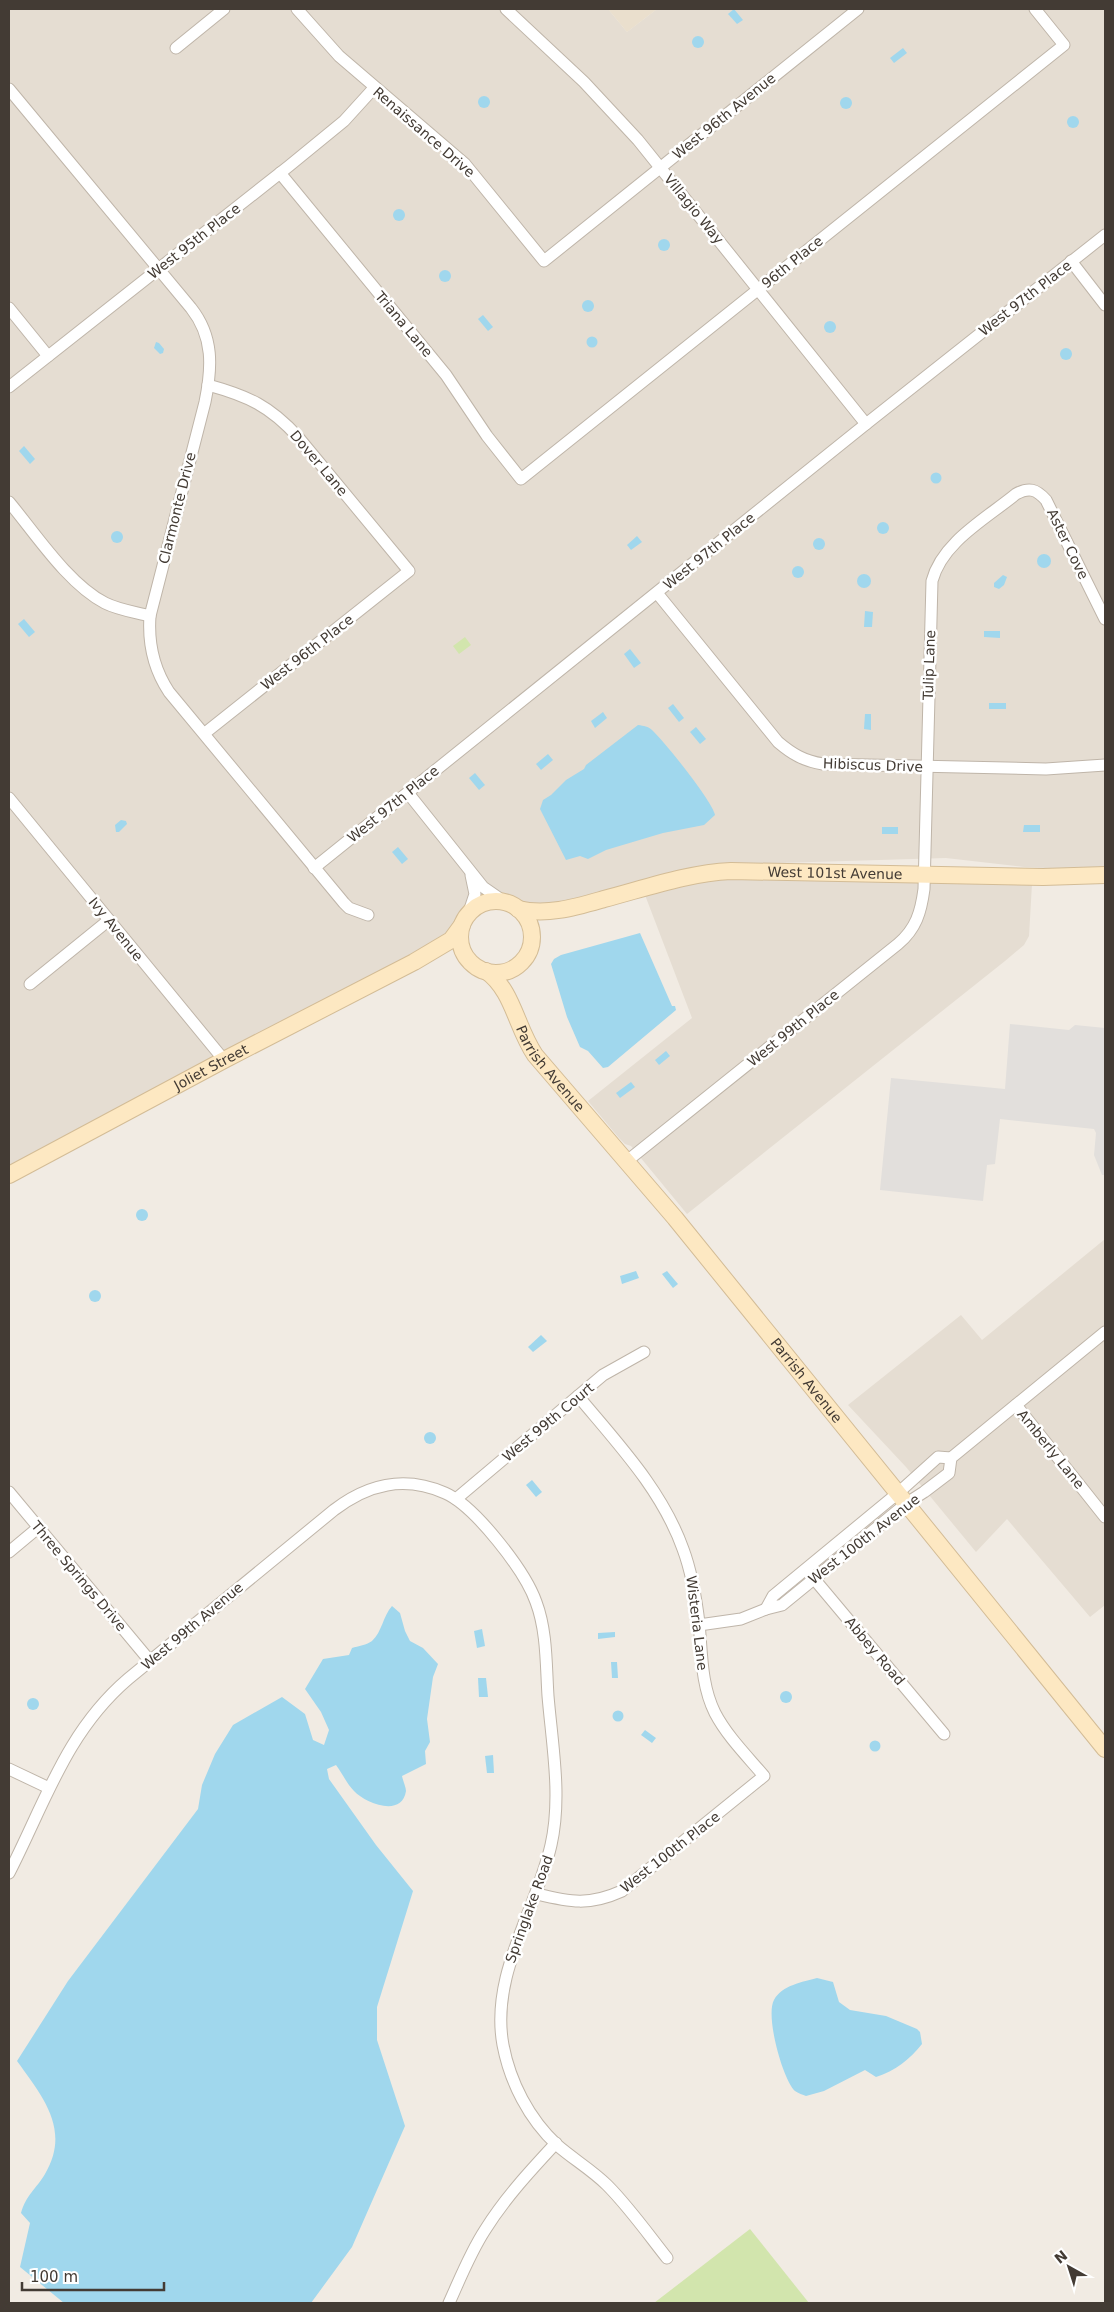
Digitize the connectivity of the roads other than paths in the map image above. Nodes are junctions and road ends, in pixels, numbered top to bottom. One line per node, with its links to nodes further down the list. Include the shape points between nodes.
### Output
1 (224, 9): 6 (street)
2 (297, 9): 7 (street, Renaissance Drive, via 335,52)
3 (506, 9): 9 (street, Villagio Way, via 584,82)
4 (858, 9): 9 (street, West 96th Avenue)
5 (1035, 9): 15 (street, 96th Place, via 1064,45)
6 (176, 48)
7 (374, 88): 10 (street, West 95th Place, via 344,121); 12 (street, Renaissance Drive, via 465,164)
8 (9, 89): 14 (street, Clarmonte Drive)
9 (660, 167): 12 (street, West 96th Avenue); 15 (street, Villagio Way)
10 (280, 173): 14 (street, West 95th Place); 22 (street, Triana Lane, via 445,374)
11 (1105, 235): 13 (street, West 97th Place)
12 (544, 261)
13 (1071, 262): 16 (street); 21 (street, West 97th Place)
14 (158, 268): 18 (street, West 95th Place); 19 (street, Clarmonte Drive, via 202,324 210,354)
15 (758, 289): 21 (street, Villagio Way); 22 (street, 96th Place)
16 (1105, 305)
17 (9, 308): 18 (street)
18 (48, 356): 20 (street, West 95th Place)
19 (208, 385): 25 (street, Dover Lane, via 253,399 280,418); 27 (street, Clarmonte Drive)
20 (9, 387)
21 (866, 424): 26 (street, West 97th Place)
22 (521, 479)
23 (1016, 494): 28 (street, Aster Cove, via 1032,490 1046,500); 31 (street, Tulip Lane, via 947,550 935,571 931,593)
24 (9, 502): 27 (street, via 84,589 107,604)
25 (409, 571): 29 (street, West 96th Place)
26 (657, 593): 31 (street, Hibiscus Drive, via 778,742 791,753 806,761 824,764); 32 (street, West 97th Place)
27 (150, 616): 29 (street, Clarmonte Drive, via 149,643 159,674)
28 (1105, 618)
29 (205, 733): 34 (street, Clarmonte Drive)
30 (1105, 765): 31 (street, Hibiscus Drive, via 1046,770)
31 (926, 767): 36 (street, Tulip Lane)
32 (408, 793): 34 (street, West 97th Place); 35 (street)
33 (9, 798): 41 (street, Ivy Avenue)
34 (314, 868): 40 (street, Clarmonte Drive, via 349,908)
35 (470, 871): 38 (street, via 487,891); 42 (street, via 475,893)
36 (924, 873): 37 (street, West 101st Avenue, via 1043,877); 39 (street, West 101st Avenue, via 719,871); 51 (street, West 99th Place, via 921,908 913,928 904,938)
37 (1105, 875)
38 (512, 906): 39 (street, West 101st Avenue, via 540,912); 42 (street, via 488,902 477,907); 43 (street, via 526,917 530,927)
39 (571, 908): 43 (street, West 101st Avenue, via 543,923)
40 (368, 916)
41 (109, 920): 48 (street); 50 (street, Ivy Avenue)
42 (465, 920): 45 (street, Joliet Street, via 450,940); 46 (street, via 460,936)
43 (530, 945): 44 (street, Parrish Avenue)
44 (523, 960): 47 (street, via 508,970); 49 (street, Parrish Avenue, via 513,981)
45 (414, 962): 46 (street, Joliet Street, via 448,954); 50 (street, Joliet Street)
46 (470, 962): 47 (street, Parrish Avenue)
47 (486, 971): 49 (street, Parrish Avenue, via 503,988)
48 (30, 984)
49 (513, 1010): 51 (street, Parrish Avenue, via 535,1055)
50 (224, 1060): 52 (street, Joliet Street)
51 (627, 1162): 59 (street, Parrish Avenue)
52 (9, 1175)
53 (1105, 1332): 56 (street, West 100th Avenue)
54 (644, 1352): 55 (street, West 99th Court, via 613,1369)
55 (578, 1396): 60 (street, West 99th Court); 67 (street, Wisteria Lane, via 641,1472 666,1510 688,1564)
56 (1016, 1405): 57 (street, West 100th Avenue); 61 (street, Amberly Lane)
57 (951, 1458): 59 (street, West 100th Avenue, via 938,1457); 59 (street, West 100th Avenue, via 949,1473 924,1492)
58 (9, 1492): 62 (street, Three Springs Drive)
59 (902, 1498): 64 (street, West 100th Avenue); 65 (street, West 100th Avenue); 70 (street, Parrish Avenue)
60 (456, 1499): 68 (street, West 99th Avenue, via 434,1489 411,1484 385,1485 363,1491 323,1519); 75 (street, Springlake Road, via 479,1521 521,1572 540,1613 555,1800 552,1842)
61 (1105, 1516)
62 (38, 1527): 63 (street); 68 (street, Three Springs Drive)
63 (9, 1552)
64 (806, 1568): 65 (street, Abbey Road); 66 (street, West 100th Avenue, via 773,1596)
65 (814, 1578): 66 (street, West 100th Avenue, via 782,1605); 69 (street, Abbey Road)
66 (766, 1608): 67 (street, West 100th Avenue, via 741,1619)
67 (699, 1625): 72 (street, Wisteria Lane, via 704,1677 715,1712)
68 (150, 1661): 73 (street, West 99th Avenue, via 93,1714 65,1755)
69 (944, 1734)
70 (1105, 1749)
71 (9, 1769): 73 (street)
72 (764, 1776): 75 (street, West 100th Place, via 622,1891 599,1900 582,1902)
73 (49, 1788): 74 (street, West 99th Avenue)
74 (9, 1873)
75 (536, 1894): 76 (street, Springlake Road, via 506,1973 501,2030 509,2068 521,2098)
76 (556, 2144): 77 (street, Springlake Road, via 609,2187); 78 (street, via 513,2190 491,2221)
77 (667, 2258)
78 (449, 2303)

